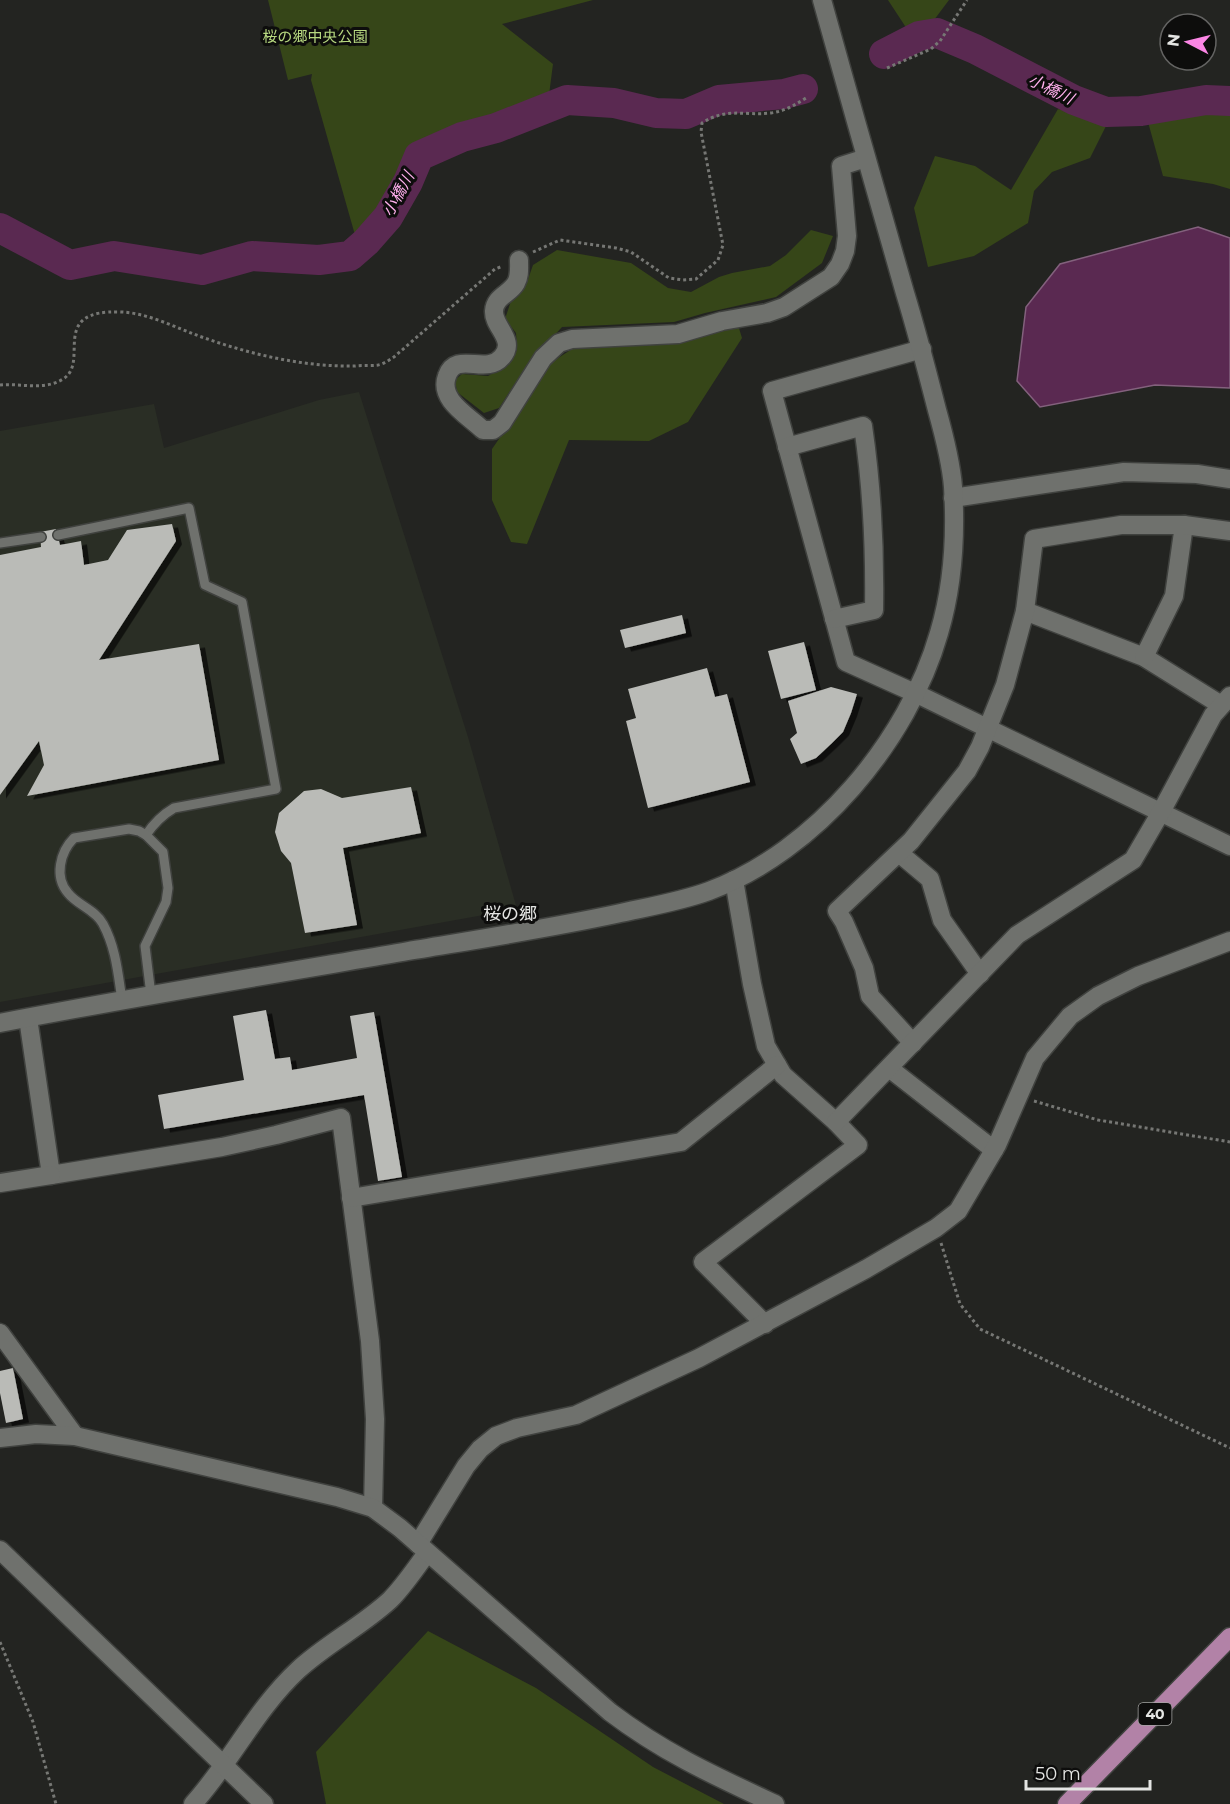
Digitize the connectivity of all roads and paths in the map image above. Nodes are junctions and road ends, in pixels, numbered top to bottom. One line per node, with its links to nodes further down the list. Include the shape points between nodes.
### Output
1 (822, 0): 5 (street)
2 (967, 0): 3 (path, via 931,49)
3 (887, 68)
4 (806, 98): 6 (path, via 789,109 772,113 729,112 702,123 723,245 718,261 696,279 669,278 631,252 560,240)
5 (866, 158): 6 (street, via 841,165 847,236 840,264 831,277 784,307 767,313 678,334 572,339 559,343 543,358 502,423 493,430 483,430 449,398 445,381 455,365 489,366 507,350 504,333 494,315 495,306 517,282); 7 (street)
6 (519, 261): 8 (path, via 495,269 380,365 309,365 246,351 153,318 102,312 83,319 76,329 71,368 64,379 40,386)
7 (922, 349): 9 (street, via 772,391); 11 (street, via 947,447)
8 (0, 385)
9 (787, 447): 18 (street); 18 (street, via 862,426 867,452 874,610)
10 (1230, 479): 11 (street, via 1125,472)
11 (953, 498): 20 (street, via 954,542 946,604)
12 (1184, 525): 13 (street); 17 (street, via 1121,525 1034,539); 19 (street, via 1174,596)
13 (1230, 531)
14 (58, 535): 24 (lane, via 189,508 205,585 242,602 276,789 174,808)
15 (41, 537): 16 (lane)
16 (0, 543)
17 (1025, 611): 19 (street); 22 (street, via 1005,686)
18 (834, 619): 20 (street, via 846,662)
19 (1144, 657): 21 (street)
20 (917, 694): 22 (street); 27 (street, via 889,740 839,802 803,835)
21 (1225, 700): 23 (street)
22 (987, 728): 23 (street); 26 (street, via 967,771)
23 (1161, 812): 25 (street); 29 (street, via 1132,860 1017,935)
24 (146, 835): 30 (lane, via 163,852 168,888 166,902 145,946); 31 (lane, via 129,829 74,838 67,844 60,866 67,893 102,921 114,948)
25 (1230, 846)
26 (899, 853): 29 (street, via 930,879 942,920); 34 (street, via 837,911 864,968 870,996)
27 (734, 880): 30 (street, via 671,902 565,925); 35 (street, via 766,1046)
28 (1230, 941): 37 (street, via 1138,976 1098,996 1070,1017 1035,1058)
29 (980, 974): 34 (street)
30 (151, 995): 31 (street)
31 (122, 1000): 32 (street)
32 (28, 1017): 33 (street); 41 (street)
33 (0, 1023)
34 (913, 1043): 36 (street)
35 (777, 1065): 38 (street, via 783,1075); 43 (street, via 681,1142)
36 (889, 1068): 38 (street); 40 (street)
37 (1018, 1096): 39 (path, via 1098,1120); 40 (street)
38 (836, 1122): 45 (street, via 858,1145 703,1263)
39 (1230, 1142)
40 (994, 1150): 44 (street, via 958,1210)
41 (51, 1175): 42 (street); 43 (street, via 222,1147 341,1118)
42 (0, 1183)
43 (351, 1198): 50 (street, via 370,1341 375,1419)
44 (936, 1228): 45 (street); 49 (path, via 960,1304 980,1329)
45 (765, 1324): 51 (street, via 576,1415 496,1436 466,1466)
46 (0, 1333): 47 (street)
47 (75, 1436): 48 (street, via 36,1434); 50 (street)
48 (0, 1438)
49 (1230, 1448)
50 (373, 1508): 51 (street)
51 (422, 1549): 55 (street, via 406,1582 388,1601 298,1669 258,1715); 59 (street, via 630,1727 707,1773)
52 (0, 1550): 55 (street)
53 (1230, 1637): 60 (main road, 40)
54 (0, 1642): 56 (path, via 33,1722)
55 (224, 1765): 57 (street); 58 (street)
56 (56, 1804)
57 (193, 1804)
58 (264, 1804)
59 (775, 1804)
60 (1067, 1804)

